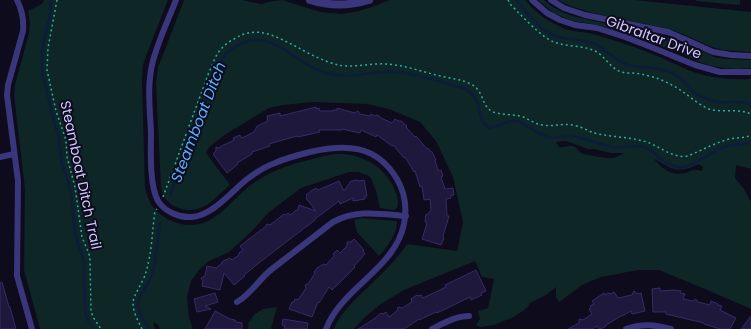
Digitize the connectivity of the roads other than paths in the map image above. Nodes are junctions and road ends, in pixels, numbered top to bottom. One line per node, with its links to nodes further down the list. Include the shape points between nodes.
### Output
1 (17, 0): 9 (street, via 22,14 23,31 10,74 7,95)
2 (176, 0): 11 (street, via 156,52 150,76 152,170 154,188 160,204 174,214 188,218 202,215 266,167 294,156 323,149 349,147 374,155 388,167 399,182 405,199)
3 (310, 0): 4 (street, via 334,5 356,4)
4 (369, 0)
5 (532, 0): 8 (street, Gibraltar Drive, via 560,20 619,35 695,65 720,72)
6 (551, 0): 7 (street, Gibraltar Drive, via 564,8 585,15 668,32 713,52)
7 (751, 56)
8 (751, 72)
9 (14, 154): 10 (street); 14 (street, via 18,188 18,276)
10 (0, 157)
11 (406, 216): 12 (street, via 366,213 342,217 264,275); 15 (street, via 402,234 394,248 345,300)
12 (237, 302)
13 (469, 316): 16 (street, via 453,319)
14 (32, 329)
15 (326, 329)
16 (432, 329)
17 (626, 329): 18 (street, via 640,325)
18 (671, 329)

